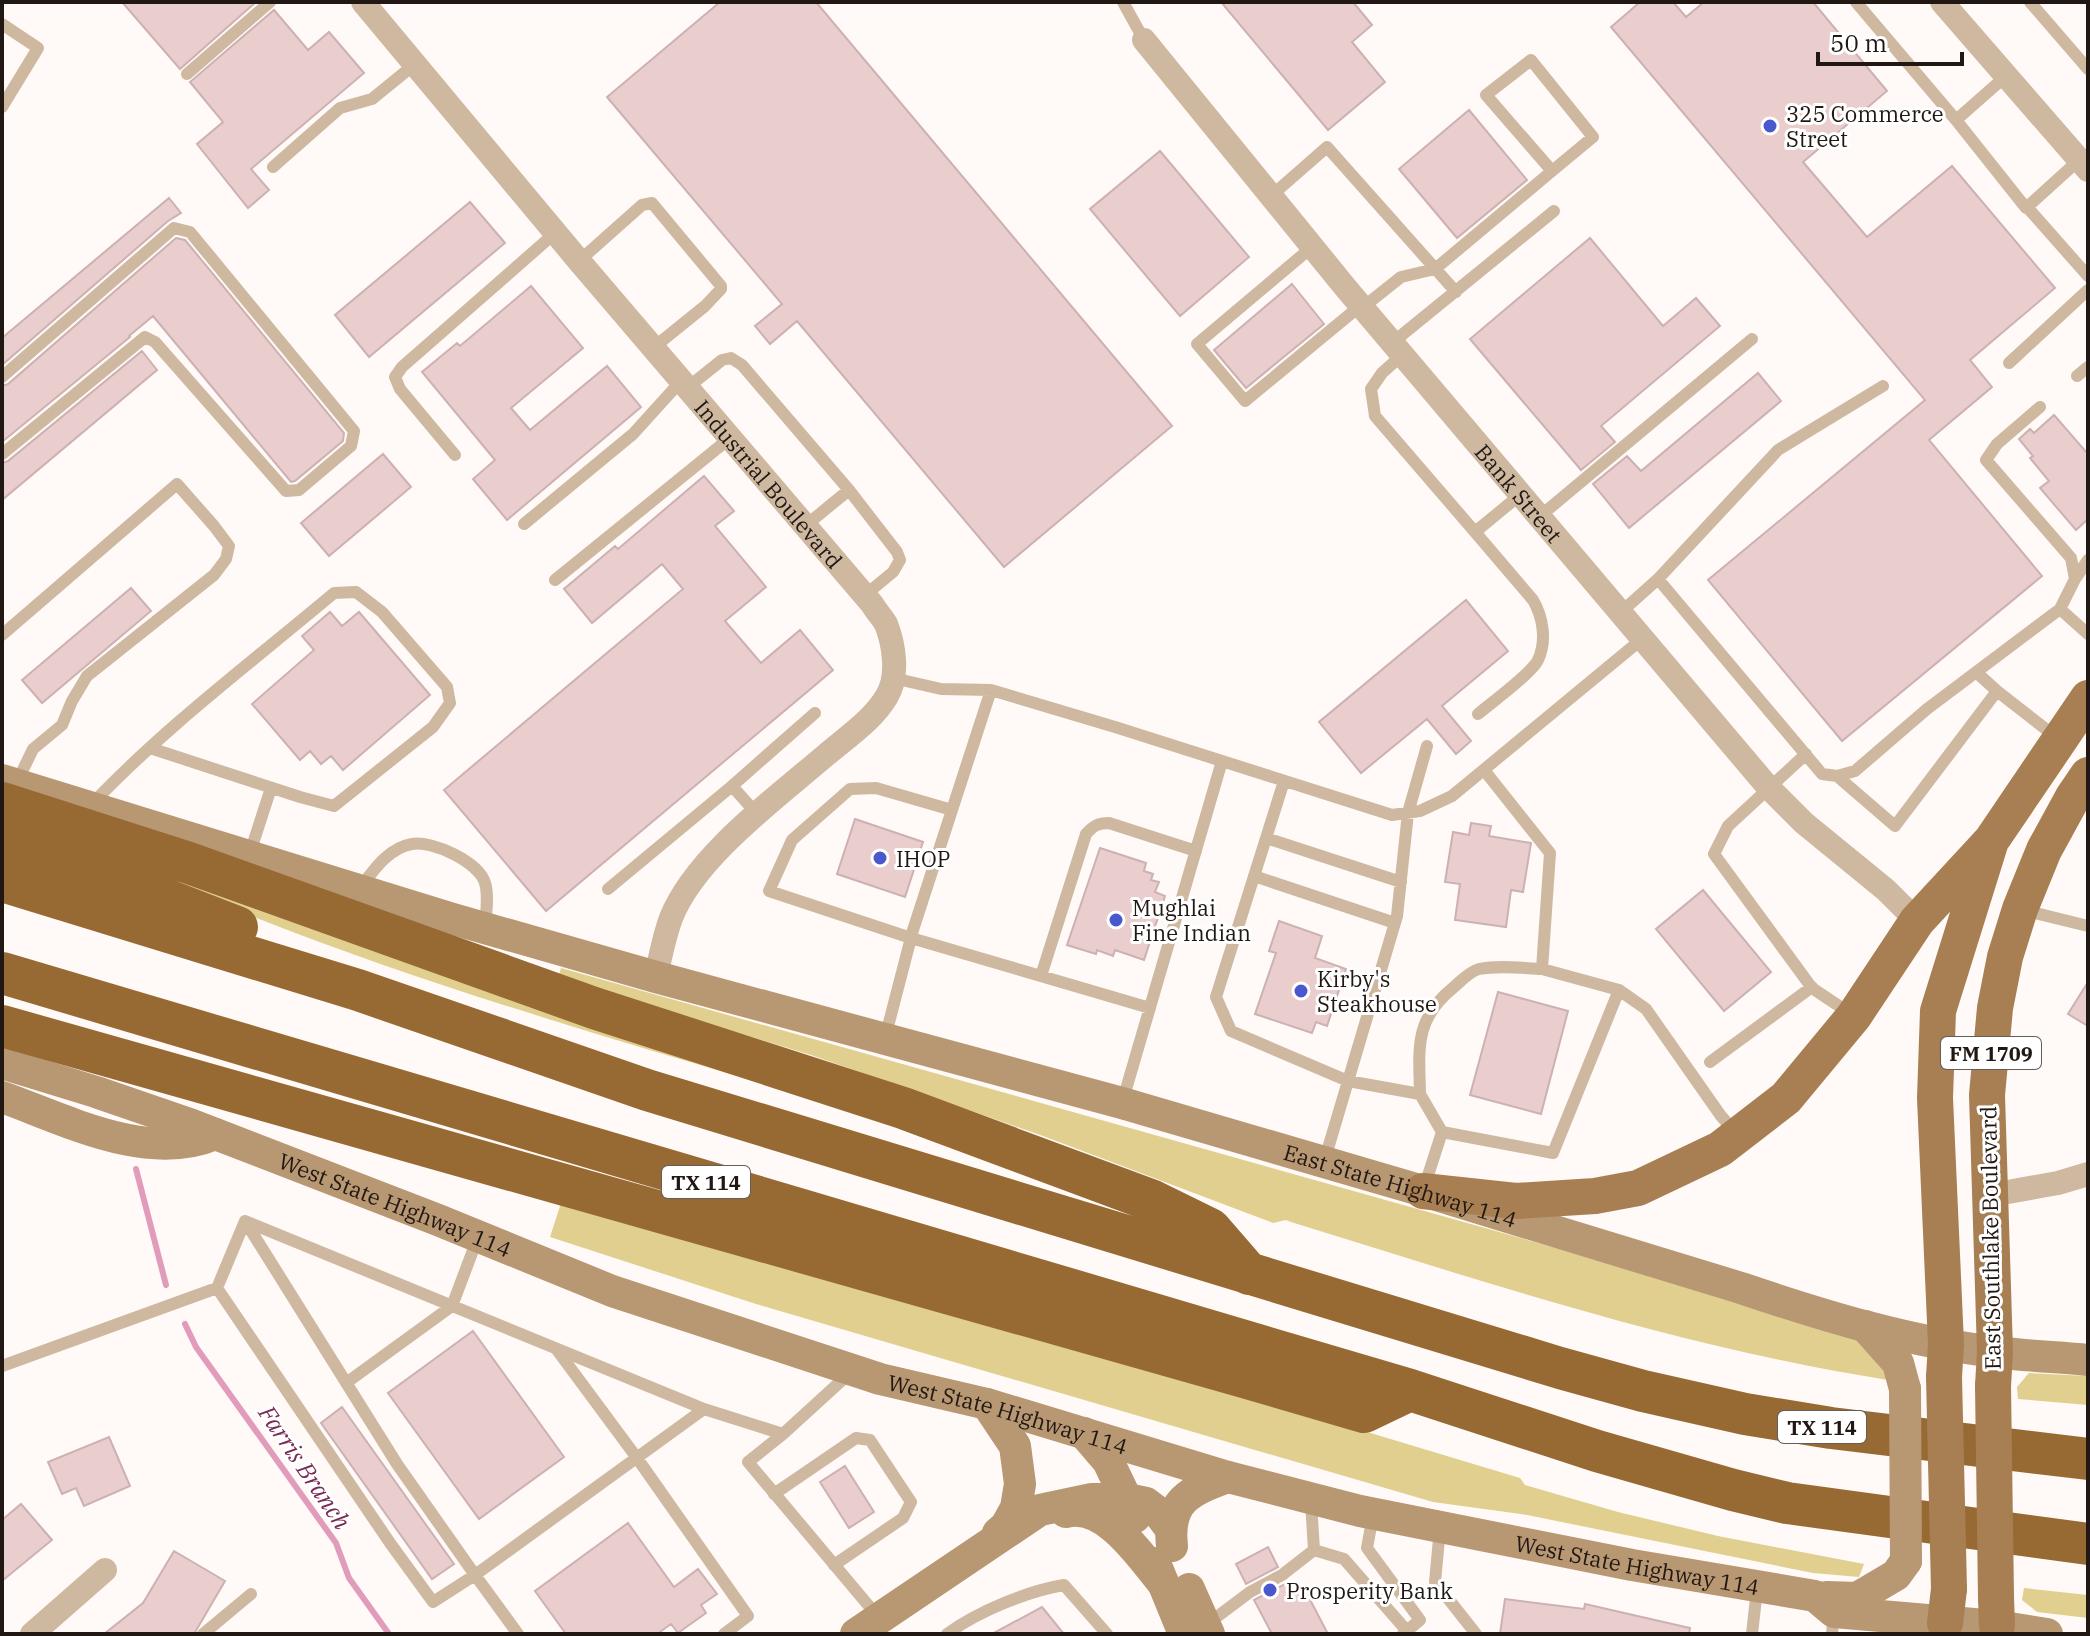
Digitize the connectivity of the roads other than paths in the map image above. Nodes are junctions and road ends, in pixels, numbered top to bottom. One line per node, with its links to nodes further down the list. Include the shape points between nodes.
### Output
1 (270, 2): 11 (lane)
2 (363, 2): 9 (street, Industrial Boulevard)
3 (1123, 2): 8 (lane)
4 (1856, 2): 14 (lane)
5 (2030, 2): 10 (lane)
6 (1949, 5): 12 (street)
7 (2, 24): 13 (lane, via 38,48)
8 (1144, 40): 18 (street, Bank Street)
9 (415, 64): 16 (lane, via 372,99 340,108); 21 (street, Industrial Boulevard)
10 (2088, 69)
11 (187, 74)
12 (2006, 76): 14 (lane); 15 (street)
13 (2, 107)
14 (1956, 120): 19 (lane)
15 (2084, 165): 19 (lane)
16 (273, 167)
17 (1552, 171): 17 (lane, via 1486,95 1531,60 1593,137); 24 (lane)
18 (1271, 196): 22 (street, Bank Street); 24 (lane, via 1327,147)
19 (2027, 207): 25 (lane)
20 (1554, 211): 27 (lane)
21 (555, 233): 23 (street, Industrial Boulevard); 41 (lane, via 395,377)
22 (1312, 247): 28 (street, Bank Street); 28 (lane, via 1197,344 1245,401)
23 (579, 261): 30 (street, Industrial Boulevard); 30 (lane, via 642,205 652,203 721,286)
24 (1435, 269): 27 (lane); 28 (lane, via 1401,277)
25 (2088, 276)
26 (2088, 290): 32 (lane)
27 (1456, 292): 31 (lane)
28 (1361, 307): 31 (street, Bank Street)
29 (1752, 339): 44 (lane)
30 (653, 348): 36 (street, Industrial Boulevard)
31 (1397, 349): 43 (street, Bank Street); 47 (lane, via 1371,389 1375,416)
32 (2009, 363)
33 (2088, 367): 34 (lane)
34 (2077, 376)
35 (2, 377): 40 (lane, via 174,228 190,232 354,431 351,446 299,490 286,491 145,337)
36 (684, 384): 39 (street, Industrial Boulevard); 42 (lane, via 722,360 731,358 742,365); 45 (lane, via 633,434)
37 (1883, 386): 49 (lane, via 1778,450)
38 (2040, 407): 50 (lane, via 1986,460 2071,558)
39 (730, 438): 46 (street, Industrial Boulevard); 51 (lane)
40 (2, 454)
41 (455, 455)
42 (849, 490): 46 (lane); 52 (lane, via 900,560)
43 (1520, 495): 44 (street, Bank Street); 47 (lane)
44 (1539, 517): 54 (street, Bank Street)
45 (524, 524)
46 (805, 526): 52 (street, Industrial Boulevard)
47 (1475, 532): 64 (lane, via 1533,600 1544,636 1538,661)
48 (2088, 560): 50 (lane)
49 (1658, 579): 54 (lane); 68 (lane)
50 (2075, 579): 53 (lane)
51 (555, 580)
52 (864, 596): 59 (street, Industrial Boulevard, via 885,623)
53 (2060, 609): 55 (lane); 58 (lane)
54 (1620, 613): 57 (street, Bank Street)
55 (2088, 634)
56 (2, 635): 77 (lane, via 177,484 229,546 214,575 87,676 62,725 33,749)
57 (1642, 639): 70 (lane); 75 (street, Bank Street)
58 (1976, 672): 61 (lane); 72 (lane, via 1855,771)
59 (893, 678): 60 (lane, via 941,689); 81 (street, via 889,694 872,716)
60 (991, 690): 69 (lane); 79 (lane)
61 (1997, 691): 65 (lane); 72 (lane, via 1895,826)
62 (2088, 698): 65 (main road, FM 1709)
63 (815, 713): 74 (lane)
64 (1478, 714)
65 (2058, 739): 84 (main road, FM 1709)
66 (1427, 746): 80 (lane)
67 (150, 748): 76 (lane); 76 (lane, via 334,593 356,592 382,612 447,687 450,703 433,727 334,806); 78 (lane)
68 (1806, 754): 72 (lane, via 1822,774); 75 (lane)
69 (1222, 761): 73 (lane); 85 (lane)
70 (1484, 770): 80 (lane, via 1452,796); 98 (lane, via 1550,853)
71 (2088, 775): 92 (main road, East Southlake Boulevard / FM 1709, via 2044,850)
72 (1837, 776)
73 (1284, 781): 80 (lane, via 1392,815); 83 (lane)
74 (732, 786): 81 (lane); 90 (lane)
75 (1768, 787): 93 (street, Bank Street); 102 (lane, via 1728,826 1714,854)
76 (271, 788): 86 (lane)
77 (7, 789): 78 (main road); 125 (highway, via 189,863 594,1008 903,1108 1153,1201 1210,1229)
78 (88, 807): 86 (main road)
79 (952, 810): 97 (lane); 97 (lane, via 876,788 850,789 792,840 769,891)
80 (1408, 813): 89 (lane)
81 (757, 814): 101 (street, via 684,892 671,916)
82 (2, 838): 103 (highway, via 308,955)
83 (1266, 838): 87 (lane); 89 (lane)
84 (1991, 841): 93 (main road); 106 (main road, FM 1709)
85 (1196, 851): 100 (lane, via 1109,823 1093,826); 105 (lane)
86 (249, 856): 91 (main road)
87 (1254, 876): 94 (lane); 112 (lane, via 1216,997 1231,1031)
88 (2, 881): 103 (highway, TX 114)
89 (1401, 882): 94 (lane)
90 (608, 889)
91 (358, 890): 96 (main road); 96 (lane, via 384,858 413,843 451,852 478,870 486,884)
92 (2020, 909): 95 (lane); 122 (main road, East Southlake Boulevard / FM 1709, via 1995,1008 1987,1095)
93 (1917, 921): 106 (main road, via 1939,973); 107 (main road)
94 (1395, 923): 112 (lane)
95 (2088, 926)
96 (485, 928): 101 (main road)
97 (911, 938): 100 (lane); 109 (lane)
98 (1542, 969): 104 (lane); 113 (lane, via 1476,970 1445,995 1428,1016 1419,1045)
99 (2, 973): 136 (highway, TX 114)
100 (1041, 976): 105 (lane)
101 (656, 977): 109 (main road, East State Highway 114)
102 (1812, 987): 107 (lane); 110 (lane)
103 (358, 990): 125 (highway, TX 114, via 647,1090)
104 (1619, 990): 116 (lane, via 1553,1153); 118 (lane, via 1646,1009)
105 (1150, 1008): 115 (lane)
106 (1938, 1011): 130 (main road, FM 1709, via 1935,1098)
107 (1854, 1016): 118 (main road, via 1786,1098)
108 (2, 1026): 136 (highway, via 1364,1412)
109 (885, 1038): 115 (main road, East State Highway 114)
110 (1710, 1062)
111 (2, 1063): 117 (main road, West State Highway 114)
112 (1348, 1081): 113 (lane); 119 (lane)
113 (1420, 1094): 116 (lane)
114 (2, 1097): 117 (main road, via 114,1137 166,1145)
115 (1122, 1103): 119 (main road, East State Highway 114)
116 (1442, 1132): 121 (lane)
117 (215, 1134): 124 (main road, West State Highway 114)
118 (1738, 1135): 121 (main road, via 1638,1188 1595,1196 1516,1201)
119 (1324, 1162): 121 (main road, East State Highway 114)
120 (2088, 1174): 122 (street)
121 (1423, 1191): 128 (main road, East State Highway 114)
122 (1991, 1195): 134 (main road, East Southlake Boulevard / FM 1709)
123 (245, 1221): 126 (lane); 127 (lane); 135 (lane)
124 (478, 1237): 127 (lane); 133 (main road, West State Highway 114, via 612,1291)
125 (1249, 1274): 142 (highway, TX 114, via 1560,1368 1745,1414)
126 (217, 1288): 132 (lane); 155 (lane, via 433,1602)
127 (452, 1306): 129 (lane); 135 (lane)
128 (1865, 1326): 130 (main road, East State Highway 114); 159 (main road, bridge, via 1898,1363 1905,1389 1906,1561 1883,1585)
129 (555, 1348): 138 (lane); 141 (lane)
130 (1945, 1360): 134 (main road, East State Highway 114); 160 (main road, FM 1709, bridge)
131 (2088, 1360): 134 (main road, East State Highway 114)
132 (2, 1366)
133 (853, 1369): 137 (main road, West State Highway 114); 140 (lane)
134 (1994, 1369): 161 (main road, East Southlake Boulevard / FM 1709, bridge)
135 (346, 1383): 155 (lane)
136 (1410, 1390): 150 (highway, TX 114, via 1597,1451 1787,1503)
137 (987, 1404): 139 (main road, West State Highway 114); 153 (main road, via 1015,1446 1020,1484 1016,1508 1006,1526)
138 (704, 1409): 140 (lane); 141 (lane)
139 (1084, 1433): 143 (main road, West State Highway 114); 145 (main road, via 1108,1461)
140 (783, 1434): 144 (lane, via 748,1462)
141 (637, 1458): 155 (lane); 167 (lane, via 748,1616)
142 (2088, 1459)
143 (1228, 1477): 146 (main road, West State Highway 114); 148 (main road, via 1185,1498)
144 (774, 1494): 152 (lane); 152 (lane, via 856,1438 870,1440 911,1502 903,1518)
145 (1127, 1499): 148 (main road, via 1146,1503); 153 (main road, via 1092,1499 1040,1510); 156 (main road)
146 (1311, 1499): 147 (main road, West State Highway 114); 151 (lane)
147 (1373, 1514): 149 (main road, West State Highway 114); 163 (lane, via 1367,1548 1420,1620)
148 (1170, 1528): 171 (main road, via 1172,1550)
149 (1440, 1528): 157 (main road, West State Highway 114); 172 (lane, via 1435,1582)
150 (2088, 1544)
151 (1314, 1550): 163 (lane, via 1344,1559); 171 (lane, via 1214,1619)
152 (834, 1565): 162 (lane)
153 (956, 1567): 156 (main road, via 1071,1510 1090,1513 1119,1530); 162 (main road)
154 (105, 1570): 164 (street)
155 (475, 1575): 166 (lane)
156 (1163, 1583): 170 (main road)
157 (1757, 1586): 159 (main road, West State Highway 114); 173 (lane)
158 (251, 1594): 165 (lane)
159 (1827, 1614): 160 (main road, West State Highway 114)
160 (1946, 1615): 161 (main road, West State Highway 114)
161 (1997, 1619): 174 (main road, West State Highway 114)
162 (867, 1626)
163 (1405, 1632)
164 (32, 1634)
165 (203, 1634)
166 (518, 1634)
167 (724, 1634)
168 (947, 1634): 169 (lane, via 1040,1589 1064,1585)
169 (1107, 1634)
170 (1184, 1634)
171 (1212, 1634)
172 (1476, 1634)
173 (1752, 1634)
174 (2047, 1634)

